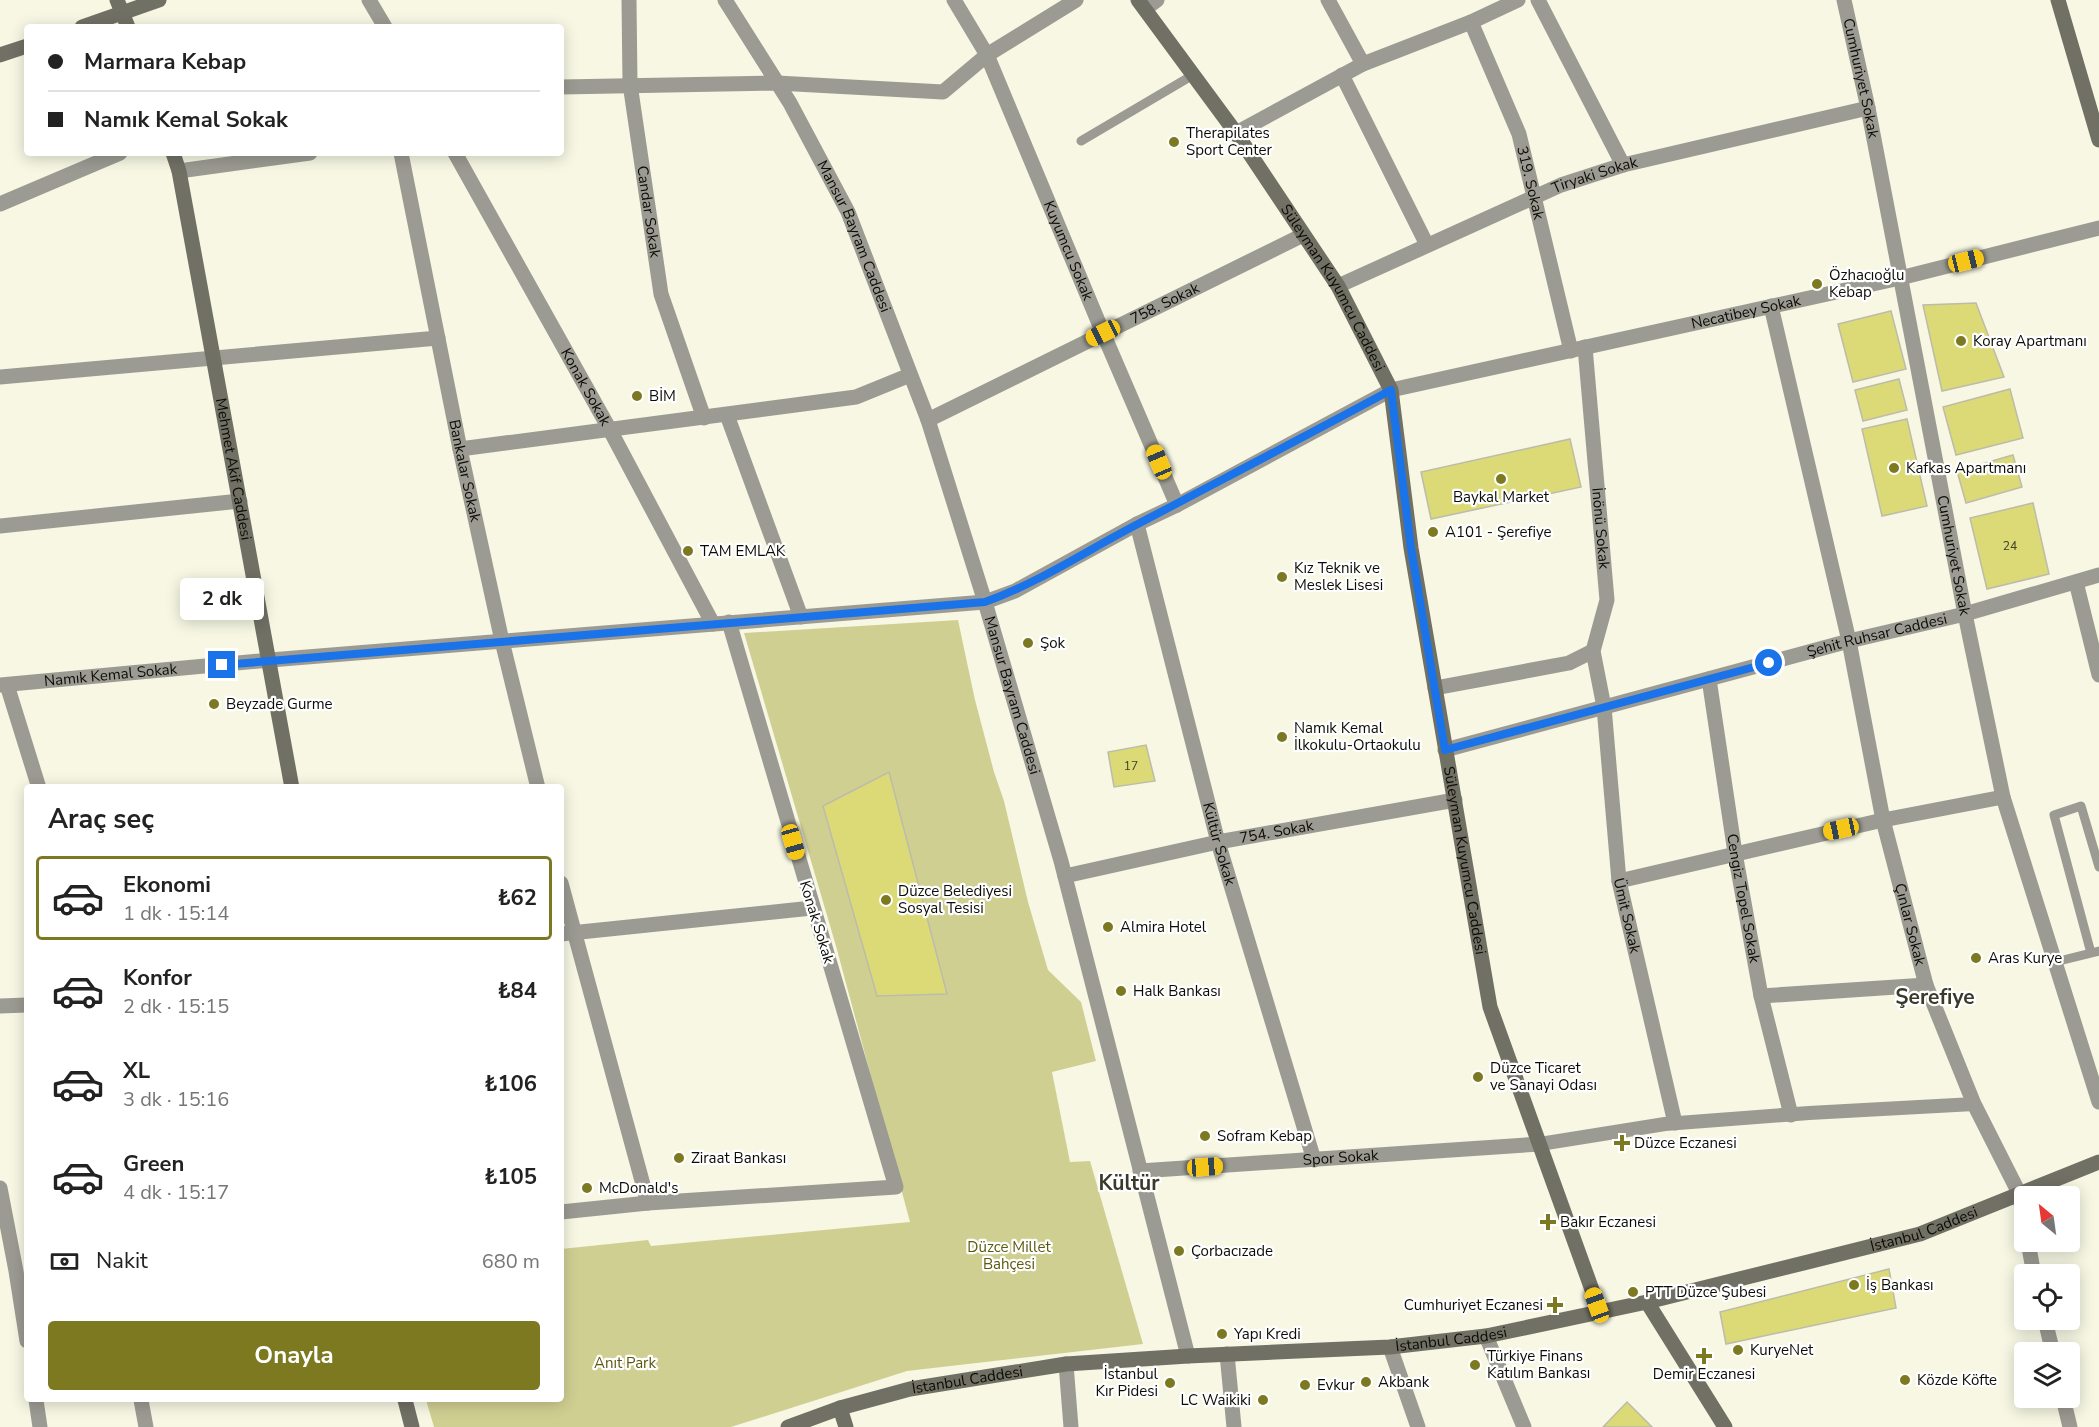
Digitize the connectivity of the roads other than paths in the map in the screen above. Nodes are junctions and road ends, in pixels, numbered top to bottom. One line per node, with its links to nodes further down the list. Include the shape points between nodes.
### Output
1 (159, 0): 13 (main road)
2 (369, 0): 16 (street)
3 (628, 0): 24 (street, Candar Sokak)
4 (725, 0): 23 (street, Mansur Bayram Caddesi)
5 (954, 0): 19 (street, Kuyumcu Sokak)
6 (1076, 0): 19 (street)
7 (1328, 0): 20 (street)
8 (1518, 0): 14 (street)
9 (1538, 0): 35 (street)
10 (1844, 0): 26 (street, Cumhuriyet Sokak)
11 (2058, 0): 28 (main road)
12 (1146, 3): 21 (main road, Süleyman Kuyumcu Caddesi)
13 (123, 13): 15 (main road)
14 (1472, 22): 20 (street); 37 (street, 319. Sokak, via 1519,134)
15 (91, 24)
16 (383, 24)
17 (24, 47): 18 (main road)
18 (0, 55)
19 (987, 55): 23 (street, via 943,92); 45 (street, Kuyumcu Sokak)
20 (1363, 64): 22 (street)
21 (1193, 75): 27 (main road, Süleyman Kuyumcu Caddesi); 29 (lane)
22 (1342, 75): 27 (street); 41 (street)
23 (777, 83): 24 (street); 49 (street, Mansur Bayram Caddesi, via 848,212)
24 (630, 84): 25 (street); 53 (street, Candar Sokak, via 662,294)
25 (564, 87)
26 (1868, 108): 35 (street, Tiryaki Sokak); 42 (street, Cumhuriyet Sokak)
27 (1236, 133): 40 (main road, Süleyman Kuyumcu Caddesi)
28 (2099, 140)
29 (1081, 141)
30 (113, 156): 38 (street)
31 (174, 156): 36 (main road, Mehmet Akif Caddesi)
32 (288, 156): 36 (street)
33 (402, 156): 46 (street, Bankalar Sokak)
34 (457, 156): 55 (street, Konak Sokak)
35 (1623, 165): 37 (street, Tiryaki Sokak)
36 (179, 171): 48 (main road, Mehmet Akif Caddesi)
37 (1533, 197): 41 (street, Tiryaki Sokak); 47 (street, 319. Sokak)
38 (0, 204)
39 (2099, 228): 42 (street, Necatibey Sokak)
40 (1303, 235): 43 (main road, Süleyman Kuyumcu Caddesi); 45 (street, 758. Sokak)
41 (1427, 245): 43 (street, Tiryaki Sokak)
42 (1900, 278): 44 (street, Necatibey Sokak); 64 (street, Cumhuriyet Sokak)
43 (1338, 286): 51 (main road, Süleyman Kuyumcu Caddesi)
44 (1771, 306): 47 (street, Necatibey Sokak); 69 (street, Çınlar Sokak)
45 (1103, 333): 54 (street, 758. Sokak); 58 (street, Kuyumcu Sokak)
46 (438, 338): 48 (street); 56 (street, Bankalar Sokak)
47 (1578, 349): 51 (street, Necatibey Sokak); 70 (street, İnönü Sokak, via 1607,600)
48 (212, 357): 50 (street); 57 (main road, Mehmet Akif Caddesi)
49 (910, 375): 52 (street, via 856,397); 54 (street, Mansur Bayram Caddesi)
50 (0, 376)
51 (1391, 390): 58 (street, Namık Kemal Sokak); 75 (main road, Süleyman Kuyumcu Caddesi, via 1411,548)
52 (727, 415): 53 (street); 65 (street)
53 (704, 418): 55 (street)
54 (928, 420): 63 (street, Mansur Bayram Caddesi)
55 (610, 430): 56 (street); 67 (street, Konak Sokak)
56 (460, 449): 68 (street, Bankalar Sokak)
57 (240, 501): 60 (street); 71 (main road, Mehmet Akif Caddesi)
58 (1178, 505): 59 (street, Namık Kemal Sokak)
59 (1137, 524): 63 (street, Namık Kemal Sokak, via 1015,591); 84 (street, Kültür Sokak)
60 (0, 526)
61 (2099, 575): 62 (street, Şehit Ruhsar Caddesi)
62 (2076, 582): 64 (street, Şehit Ruhsar Caddesi); 72 (street)
63 (985, 602): 65 (street, Namık Kemal Sokak); 87 (street, Mansur Bayram Caddesi)
64 (1965, 614): 69 (street, Şehit Ruhsar Caddesi); 81 (street, Cumhuriyet Sokak)
65 (801, 617): 66 (street, Namık Kemal Sokak)
66 (729, 622): 67 (street, Namık Kemal Sokak); 90 (street, Konak Sokak)
67 (713, 624): 68 (street, Namık Kemal Sokak)
68 (502, 641): 71 (street, Namık Kemal Sokak); 80 (street, Bankalar Sokak)
69 (1849, 641): 73 (street, Şehit Ruhsar Caddesi); 83 (street, Çınlar Sokak)
70 (1593, 651): 75 (street, via 1569,663); 76 (street, İnönü Sokak)
71 (270, 660): 74 (street, Namık Kemal Sokak); 79 (main road, Mehmet Akif Caddesi)
72 (2099, 675)
73 (1709, 679): 76 (street, Şehit Ruhsar Caddesi); 85 (street, Cengiz Topel Sokak)
74 (3, 685): 78 (street)
75 (1435, 688): 77 (main road, Süleyman Kuyumcu Caddesi)
76 (1605, 707): 77 (street, Şehit Ruhsar Caddesi); 88 (street, Ümit Sokak)
77 (1445, 750): 82 (main road, Süleyman Kuyumcu Caddesi)
78 (38, 784)
79 (291, 784)
80 (537, 784)
81 (2003, 797): 83 (street); 93 (street, Cumhuriyet Sokak)
82 (1455, 800): 84 (street, 754. Sokak); 102 (main road, Süleyman Kuyumcu Caddesi, via 1490,1007)
83 (1883, 820): 85 (street); 94 (street, Çınlar Sokak)
84 (1218, 842): 87 (street, 754. Sokak); 103 (street, Kültür Sokak)
85 (1735, 853): 88 (street); 95 (street, Cengiz Topel Sokak)
86 (2099, 867): 92 (lane, via 2081,806 2054,815)
87 (1065, 876): 105 (street, Mansur Bayram Caddesi)
88 (1619, 881): 101 (street, Ümit Sokak)
89 (564, 908): 91 (street)
90 (812, 908): 91 (street); 110 (street, Konak Sokak, via 896,1187)
91 (567, 933): 110 (street)
92 (2095, 952): 93 (lane)
93 (2055, 962): 98 (street, Cumhuriyet Sokak)
94 (1926, 985): 95 (street); 99 (street, Çınlar Sokak)
95 (1761, 996): 100 (street, Cengiz Topel Sokak)
96 (24, 1005): 97 (street)
97 (0, 1006)
98 (2099, 1102)
99 (1974, 1104): 100 (street); 106 (street, Çınlar Sokak)
100 (1791, 1115): 101 (street)
101 (1675, 1123): 102 (street)
102 (1540, 1144): 103 (street, Spor Sokak); 115 (main road, Süleyman Kuyumcu Caddesi)
103 (1314, 1160): 105 (street, Spor Sokak)
104 (2099, 1162): 107 (main road, İstanbul Caddesi)
105 (1140, 1171): 119 (street, Mansur Bayram Caddesi)
106 (2015, 1186)
107 (2037, 1186)
108 (0, 1188): 112 (street)
109 (2014, 1195): 114 (main road, İstanbul Caddesi, via 1920,1234)
110 (648, 1203): 111 (street)
111 (564, 1212)
112 (22, 1271): 113 (street)
113 (24, 1299)
114 (1647, 1302): 115 (main road, İstanbul Caddesi); 135 (main road)
115 (1600, 1312): 116 (main road, İstanbul Caddesi)
116 (1486, 1336): 117 (main road, İstanbul Caddesi); 134 (street)
117 (1390, 1347): 118 (main road, İstanbul Caddesi); 133 (street)
118 (1227, 1354): 119 (main road, İstanbul Caddesi); 132 (street)
119 (1188, 1356): 120 (main road, İstanbul Caddesi)
120 (1066, 1364): 124 (main road, İstanbul Caddesi, via 910,1389); 131 (street)
121 (36, 1402): 126 (street)
122 (141, 1402): 127 (street)
123 (406, 1402): 128 (main road)
124 (840, 1408): 129 (main road, İstanbul Caddesi); 130 (main road)
125 (2065, 1408): 136 (street)
126 (40, 1427)
127 (146, 1427)
128 (412, 1427)
129 (788, 1427)
130 (846, 1427)
131 (1070, 1427)
132 (1234, 1427)
133 (1418, 1427)
134 (1524, 1427)
135 (1725, 1427)
136 (2070, 1427)

